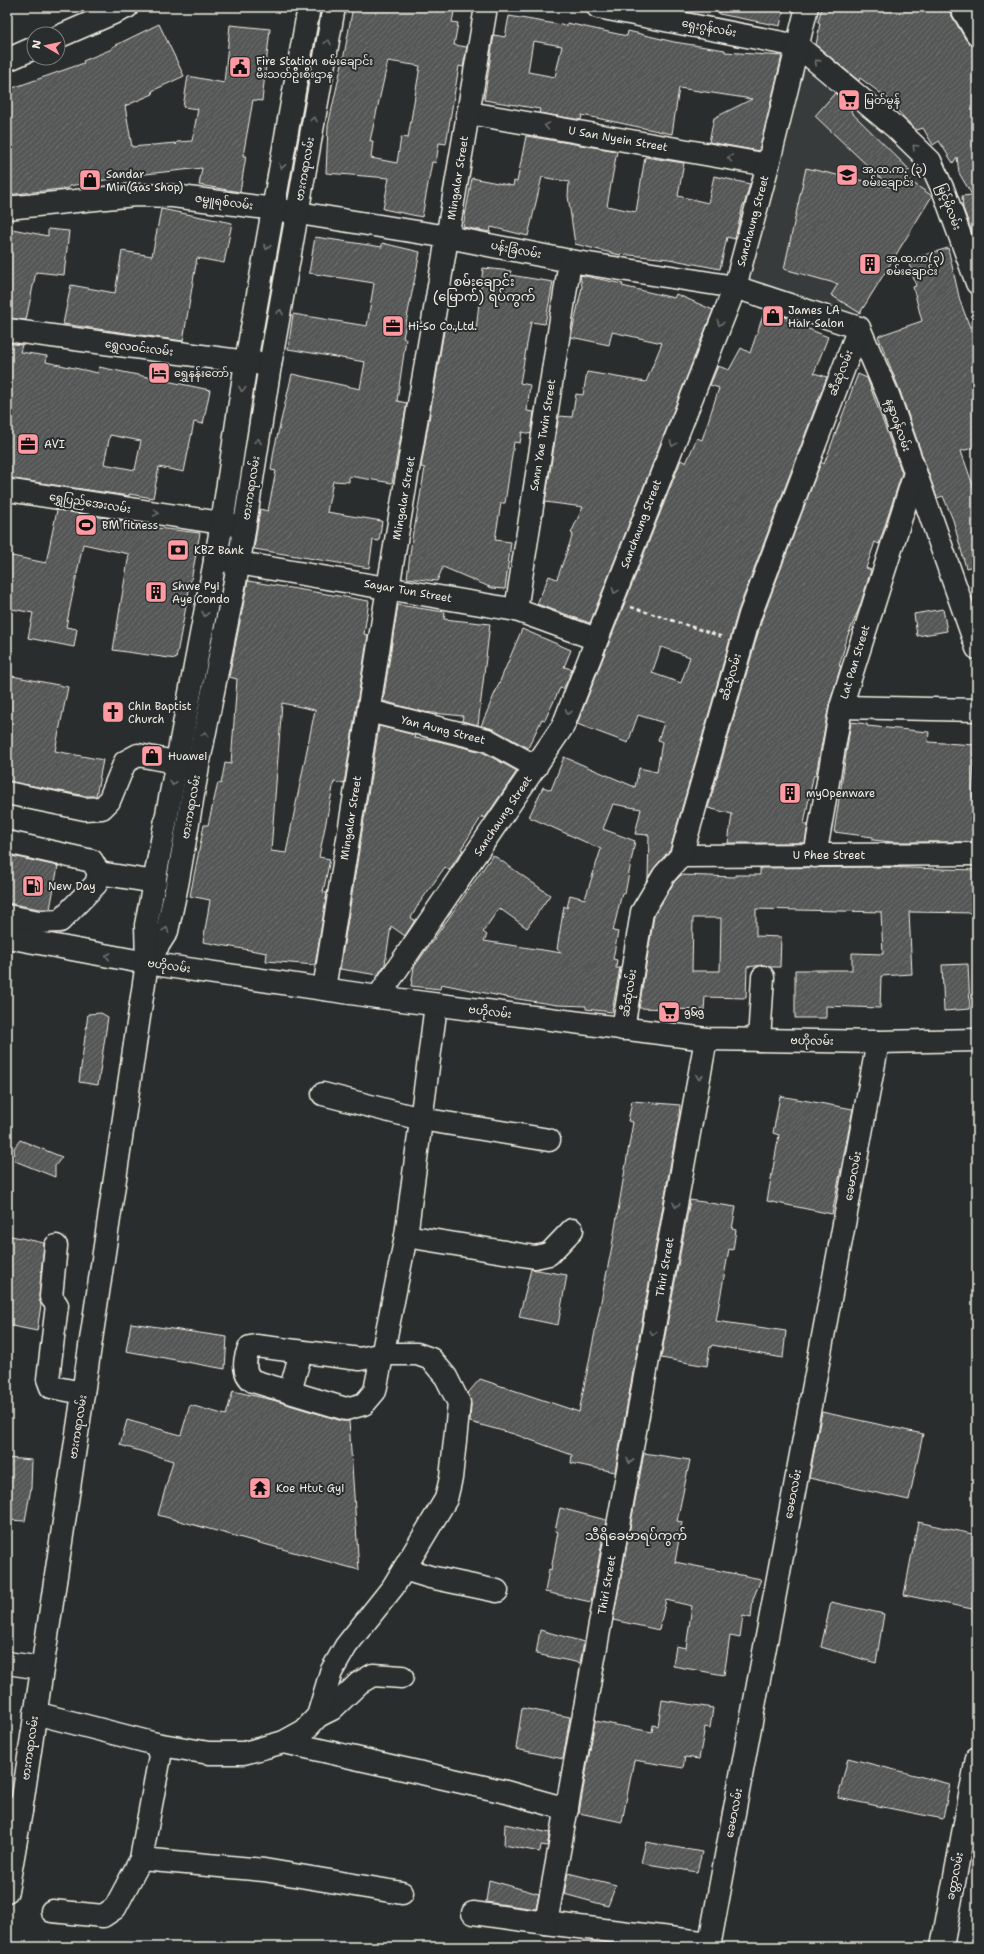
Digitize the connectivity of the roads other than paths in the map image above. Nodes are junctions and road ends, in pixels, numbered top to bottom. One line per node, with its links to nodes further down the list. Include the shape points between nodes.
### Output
1 (127, 7): 8 (street)
2 (309, 7): 13 (street, ဗားကရာလမ်း)
3 (334, 7): 14 (street, ဗားကရာလမ်း, one-way to 3)
4 (486, 7): 15 (street, Mingalar Street)
5 (598, 7): 10 (street, ရှေးဂွန်လမ်း)
6 (807, 7): 10 (street, Sanchaung Street)
7 (961, 7): 9 (street)
8 (66, 34)
9 (977, 34)
10 (798, 46): 16 (street, Sanchaung Street); 22 (street, မြင့်မိုလမ်း, one-way to 10, via 930,161 896,128)
11 (26, 52): 12 (street)
12 (7, 60)
13 (298, 72): 14 (street); 18 (street, ဗားကရာလမ်း, one-way to 18)
14 (322, 76): 19 (street, ဗားကရာလမ်း, one-way to 14)
15 (468, 113): 16 (street, U San Nyein Street, one-way to 15); 20 (street, Mingalar Street)
16 (768, 165): 23 (street, Sanchaung Street)
17 (7, 208): 18 (street, ဇမ္ဗူရစ်လမ်း, via 135,194 173,196)
18 (274, 209): 19 (street, ဇမ္ဗူရစ်လမ်း); 26 (street, ဗားကရာလမ်း, one-way to 26)
19 (298, 213): 20 (street, ပန်းခြံလမ်း); 27 (street, ဗားကရာလမ်း, one-way to 19)
20 (448, 237): 21 (street, ပန်းခြံလမ်း); 34 (street, Mingalar Street)
21 (570, 261): 23 (street, ပန်းခြံလမ်း); 35 (street, Sann Yae Twin Street)
22 (977, 283)
23 (735, 287): 24 (street); 36 (street, Sanchaung Street, one-way to 36)
24 (858, 328): 28 (street, နန္ဒာ၀န်လမ်း, via 888,395); 46 (street, ဆီဆုံလမ်း, via 741,642)
25 (7, 330): 26 (street, ရွှေလဝင်းလမ်း)
26 (246, 362): 27 (street, ရွှေလဝင်းလမ်း); 30 (street, ဗားကရာလမ်း, one-way to 30)
27 (270, 365): 31 (street, ဗားကရာလမ်း, one-way to 27)
28 (915, 473): 37 (street, နန္ဒာ၀န်လမ်း); 38 (street, Lat Pan Street)
29 (7, 490): 30 (street, ရွှေပြည်အေးလမ်း, one-way to 30)
30 (222, 524): 31 (street, ရွှေပြည်အေးလမ်း); 32 (street, ဗားကရာလမ်း)
31 (245, 526): 33 (street, ဗားကရာလမ်း)
32 (215, 559): 33 (street, Sayar Tun Street); 41 (street, ဗားကရာလမ်း, one-way to 41)
33 (238, 562): 34 (street, Sayar Tun Street); 41 (street, ဗားကရာလမ်း, one-way to 33)
34 (388, 588): 35 (street, Sayar Tun Street); 40 (street, Mingalar Street)
35 (516, 610): 36 (street, Sayar Tun Street)
36 (596, 639): 42 (street, Sanchaung Street, one-way to 42, via 563,726)
37 (977, 648)
38 (841, 707): 39 (street); 47 (street, Lat Pan Street)
39 (977, 710)
40 (369, 711): 42 (street, Yan Aung Street, via 487,740); 54 (street, Mingalar Street)
41 (188, 764): 43 (street, via 138,755 125,762 109,801 102,808 85,809); 49 (street, ဗားကရာလမ်း, one-way to 49); 52 (street, ဗားကရာလမ်း, one-way to 41, via 167,931 177,885)
42 (536, 767): 55 (street, Sanchaung Street)
43 (7, 793)
44 (7, 842): 48 (street, via 92,861)
45 (977, 854): 47 (street, U Phee Street)
46 (681, 856): 47 (street, U Phee Street); 57 (street, ဆီဆုံလမ်း, via 664,875 642,912)
47 (815, 856)
48 (99, 873): 49 (street); 50 (street, via 96,884 60,921 39,922)
49 (155, 882): 52 (street, ဗားကရာလမ်း, via 146,926)
50 (7, 916)
51 (7, 937): 52 (street, ဗဟိုလမ်း, one-way to 51)
52 (147, 963): 54 (street, ဗဟိုလမ်း); 71 (street, ဗားကရာလမ်း)
53 (763, 977): 59 (street)
54 (324, 989): 55 (street, ဗဟိုလမ်း)
55 (378, 997): 56 (street, ဗဟိုလမ်း)
56 (436, 1005): 57 (street, ဗဟိုလမ်း); 63 (street)
57 (623, 1029): 58 (street, ဗဟိုလမ်း)
58 (706, 1039): 59 (street, ဗဟိုလမ်း); 82 (street, Thiri Street, one-way to 82)
59 (759, 1040): 61 (street, ဗဟိုလမ်း)
60 (977, 1040): 61 (street, ဗဟိုလမ်း)
61 (878, 1042): 90 (street, ခေမာလမ်း)
62 (323, 1094): 63 (street)
63 (421, 1119): 64 (street); 66 (street)
64 (549, 1140)
65 (572, 1230): 66 (street, via 549,1254 535,1257)
66 (406, 1236): 69 (street)
67 (56, 1246): 71 (street, via 51,1297 56,1304 48,1379 51,1387)
68 (301, 1352): 69 (street, via 360,1359); 70 (street); 70 (street, via 256,1346 250,1347 247,1352 247,1377)
69 (383, 1354): 70 (street, via 375,1392 364,1404 346,1409); 72 (street, via 417,1354 431,1360 446,1377 459,1403 451,1478 446,1499)
70 (290, 1392)
71 (83, 1393): 75 (street, ဗားကရာလမ်း)
72 (404, 1569): 73 (street); 78 (street, via 393,1587 346,1646 331,1672)
73 (497, 1591)
74 (7, 1663): 75 (street)
75 (42, 1668): 77 (street, ဗားကရာလမ်း)
76 (402, 1677): 78 (street, via 373,1675 358,1683 332,1709)
77 (35, 1713): 80 (street); 83 (street, ဗားကရာလမ်း)
78 (318, 1716): 79 (street, via 304,1731)
79 (284, 1742): 80 (street, via 244,1753 209,1754); 82 (street)
80 (156, 1744): 84 (street, via 160,1756)
81 (977, 1758): 91 (street, ခတ္တာလမ်း)
82 (567, 1808): 89 (street, Thiri Street)
83 (14, 1810): 85 (street, ဗားကရာလမ်း)
84 (141, 1859): 86 (street, via 264,1870); 87 (street, via 115,1908 103,1916)
85 (7, 1891)
86 (402, 1893)
87 (52, 1911)
88 (473, 1913): 89 (street)
89 (546, 1923): 90 (street)
90 (709, 1945)
91 (942, 1947)

